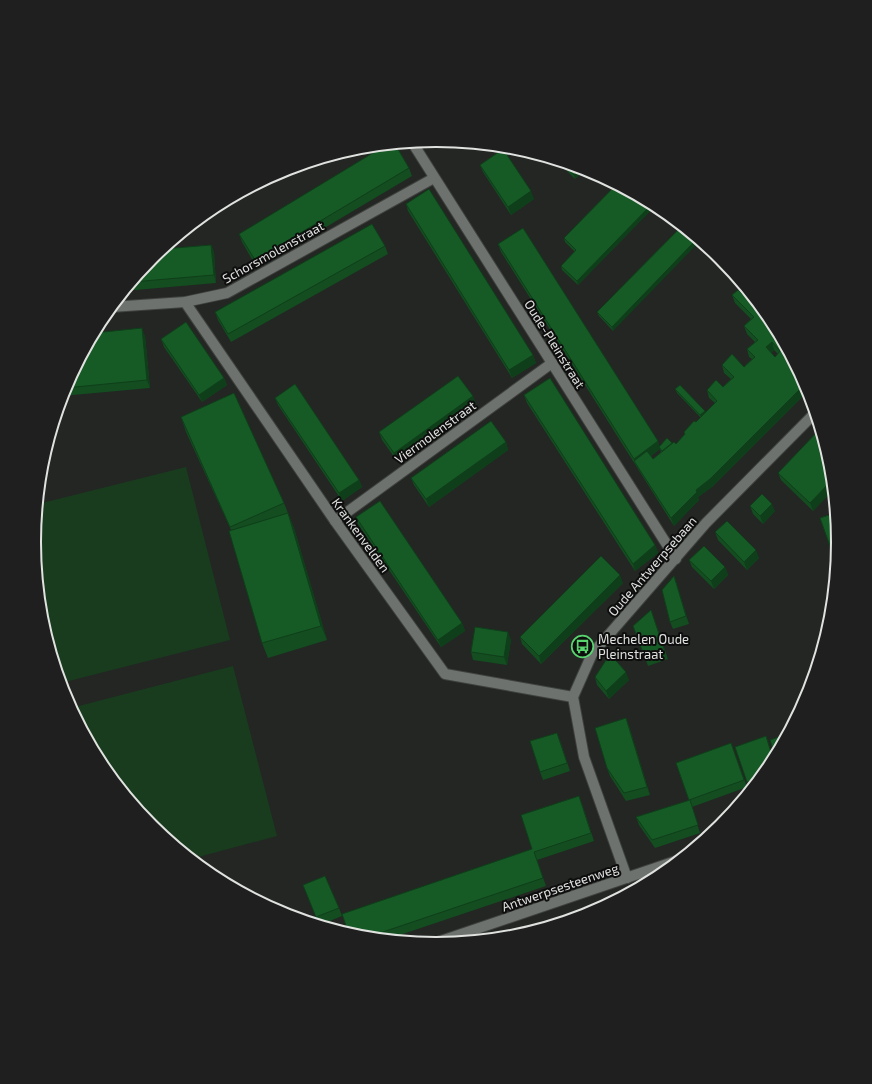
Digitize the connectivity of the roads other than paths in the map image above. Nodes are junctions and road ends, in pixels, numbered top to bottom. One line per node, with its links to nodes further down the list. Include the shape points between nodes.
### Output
1 (416, 148): 2 (street, Oude-Pleinstraat)
2 (434, 178): 3 (street, Schorsmolenstraat, via 227,293); 5 (street, Oude-Pleinstraat)
3 (185, 302): 4 (street, Schorsmolenstraat); 7 (street, Krankenvelden)
4 (120, 306)
5 (552, 363): 7 (street, Viermolenstraat); 8 (street, Oude-Pleinstraat)
6 (811, 417): 8 (street, Oude Antwerpsebaan, via 706,523)
7 (335, 521): 9 (street, Krankenvelden, via 445,674)
8 (676, 559): 9 (street, Oude Antwerpsebaan, via 592,654)
9 (573, 697): 11 (street, via 584,757)
10 (660, 867): 11 (street, Antwerpsesteenweg)
11 (627, 878): 12 (street, Antwerpsesteenweg)
12 (461, 936)

